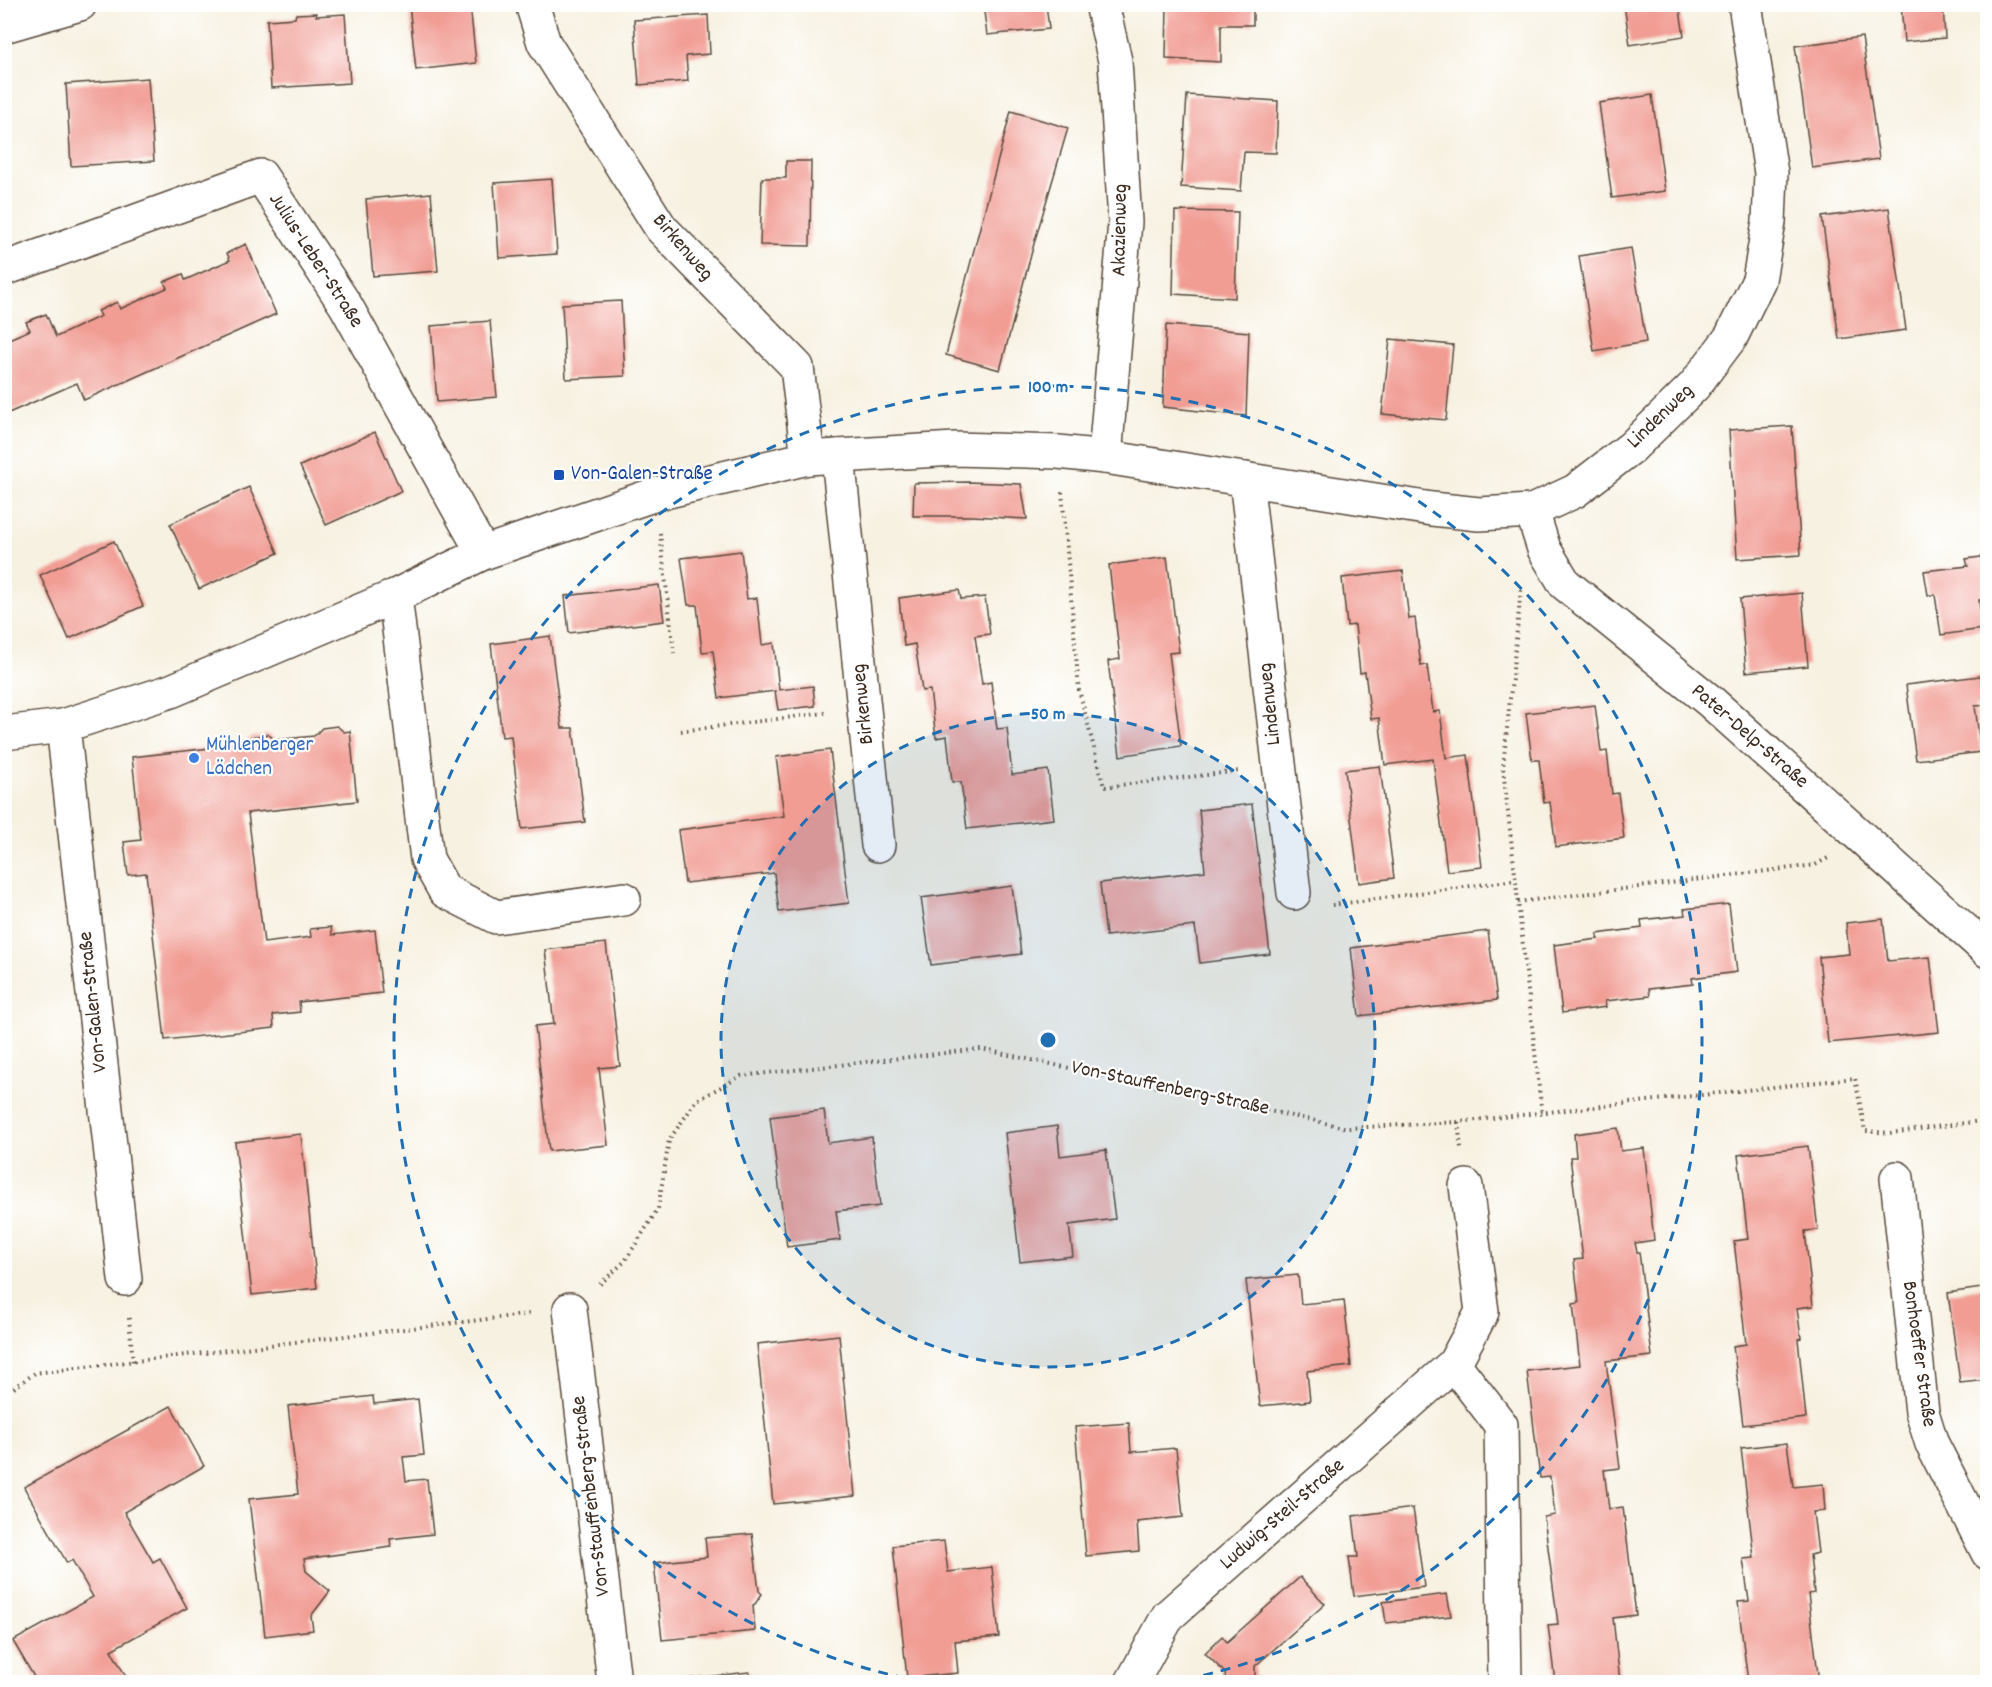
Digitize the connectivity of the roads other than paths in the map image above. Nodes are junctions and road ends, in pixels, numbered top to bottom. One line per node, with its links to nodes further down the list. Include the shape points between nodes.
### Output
1 (80, 4): 5 (street)
2 (532, 4): 7 (street, Birkenweg, via 544,43 661,228 797,367)
3 (1102, 4): 8 (street, Akazienweg, via 1115,61 1125,222)
4 (1745, 4): 10 (street, Lindenweg, via 1770,173 1769,222 1759,280 1731,337 1694,386 1632,447 1575,491)
5 (4, 26)
6 (4, 269): 11 (street, Julius-Leber-Straße, via 261,176 346,306)
7 (823, 457): 8 (street, via 956,449); 11 (street, via 656,494); 15 (street, Birkenweg, via 864,708)
8 (1105, 457): 9 (street, Lindenweg)
9 (1246, 479): 10 (street, Lindenweg, via 1432,509 1479,514); 16 (street, Lindenweg)
10 (1532, 511): 18 (street, Pater-Delp-Straße, via 1544,549 1566,584 1711,702)
11 (483, 553): 12 (street)
12 (395, 596): 13 (street, via 171,691); 17 (street, via 428,859 445,891 496,917)
13 (63, 726): 14 (street); 21 (street, Von-Galen-Straße)
14 (4, 733)
15 (878, 845)
16 (1293, 893)
17 (624, 899)
18 (1988, 951)
19 (1897, 1178): 24 (street, Bonhoeffer Straße, via 1922,1412 1932,1444)
20 (1466, 1186): 23 (street, Ludwig-Steil-Straße, via 1482,1312)
21 (125, 1279)
22 (570, 1310): 25 (street, Von-Stauffenberg-Straße)
23 (1454, 1364): 26 (street, Ludwig-Steil-Straße, via 1168,1616); 27 (street, via 1501,1425)
24 (1988, 1553)
25 (614, 1683)
26 (1132, 1683)
27 (1505, 1683)

